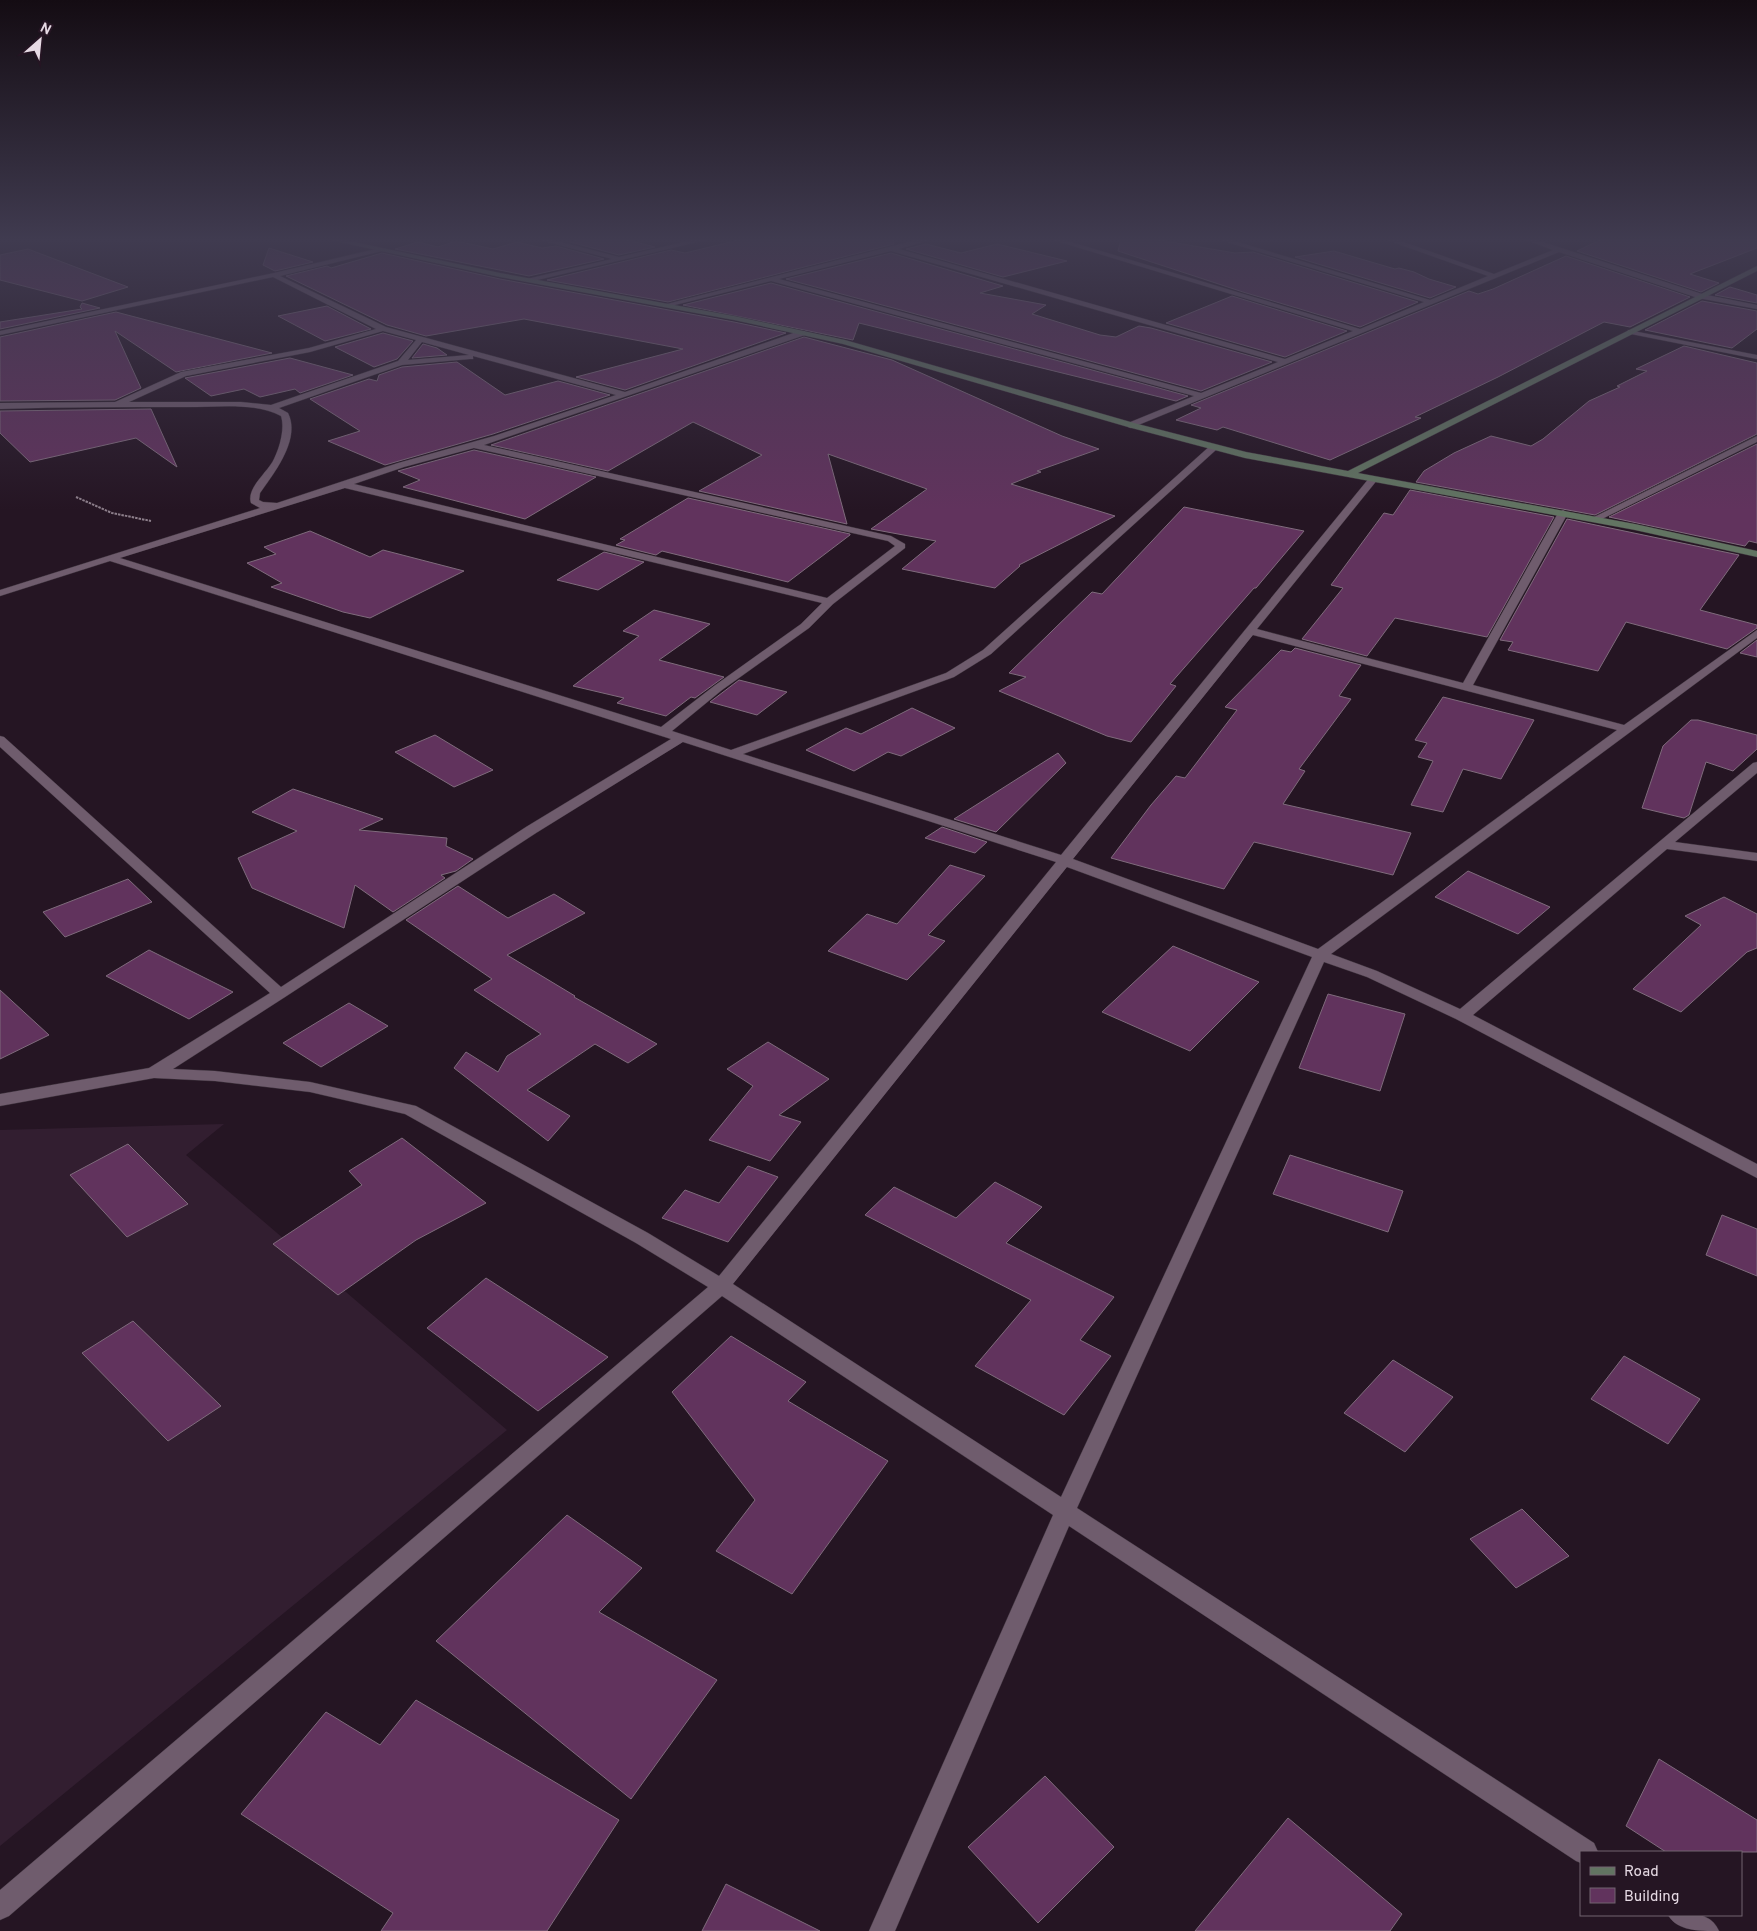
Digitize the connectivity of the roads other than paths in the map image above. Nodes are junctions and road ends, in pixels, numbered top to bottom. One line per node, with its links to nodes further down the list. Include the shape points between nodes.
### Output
1 (18, 329): 11 (street)
2 (383, 329): 13 (street); 20 (street, via 310,350 184,374)
3 (783, 329): 12 (main road)
4 (956, 329): 19 (street)
5 (1171, 329): 16 (street)
6 (1354, 329): 9 (street)
7 (1365, 329): 9 (street)
8 (1637, 329): 10 (main road)
9 (1360, 331): 16 (street)
10 (1631, 332): 15 (street); 27 (main road)
11 (0, 333)
12 (802, 333): 18 (street); 23 (main road, via 906,358)
13 (421, 339): 14 (street); 17 (street)
14 (478, 356): 17 (street); 18 (street)
15 (1757, 357)
16 (1286, 362): 19 (street)
17 (401, 363): 22 (street)
18 (626, 395): 25 (street)
19 (1202, 396): 23 (street)
20 (116, 404): 21 (street); 22 (street, via 201,403)
21 (0, 406)
22 (272, 408): 30 (street, via 285,416 288,424 286,435 279,458 255,493 254,501 261,505)
23 (1131, 425): 26 (main road)
24 (1757, 439): 32 (street)
25 (473, 444): 29 (street, via 367,475); 36 (street, via 892,539 901,546)
26 (1214, 447): 27 (main road); 44 (street, via 987,652 950,675)
27 (1349, 474): 28 (main road)
28 (1373, 479): 31 (main road); 37 (street)
29 (345, 485): 30 (street); 36 (street)
30 (284, 504): 34 (street)
31 (1563, 513): 32 (main road); 39 (street)
32 (1595, 519): 33 (main road)
33 (1757, 554)
34 (111, 558): 35 (street); 41 (street)
35 (0, 593)
36 (829, 602): 41 (street, via 805,626)
37 (1251, 631): 39 (street); 48 (street)
38 (1757, 633): 40 (street)
39 (1466, 687): 40 (street)
40 (1626, 729): 49 (street)
41 (663, 732): 42 (street)
42 (681, 738): 44 (street); 50 (street, via 531,830)
43 (0, 740): 50 (street)
44 (732, 754): 48 (street)
45 (1757, 766): 46 (street)
46 (1664, 845): 47 (street); 51 (street)
47 (1757, 857)
48 (1065, 861): 49 (street); 55 (street)
49 (1320, 955): 51 (street, via 1372,974); 56 (street)
50 (280, 994): 52 (street)
51 (1462, 1016): 54 (street)
52 (154, 1073): 53 (street); 55 (street, via 310,1087 410,1110)
53 (0, 1100)
54 (1757, 1172)
55 (721, 1286): 56 (street); 58 (street)
56 (1064, 1513): 57 (street); 60 (street)
57 (1583, 1851)
58 (0, 1907)
59 (1683, 1916): 61 (street)
60 (882, 1931)
61 (1706, 1931)

